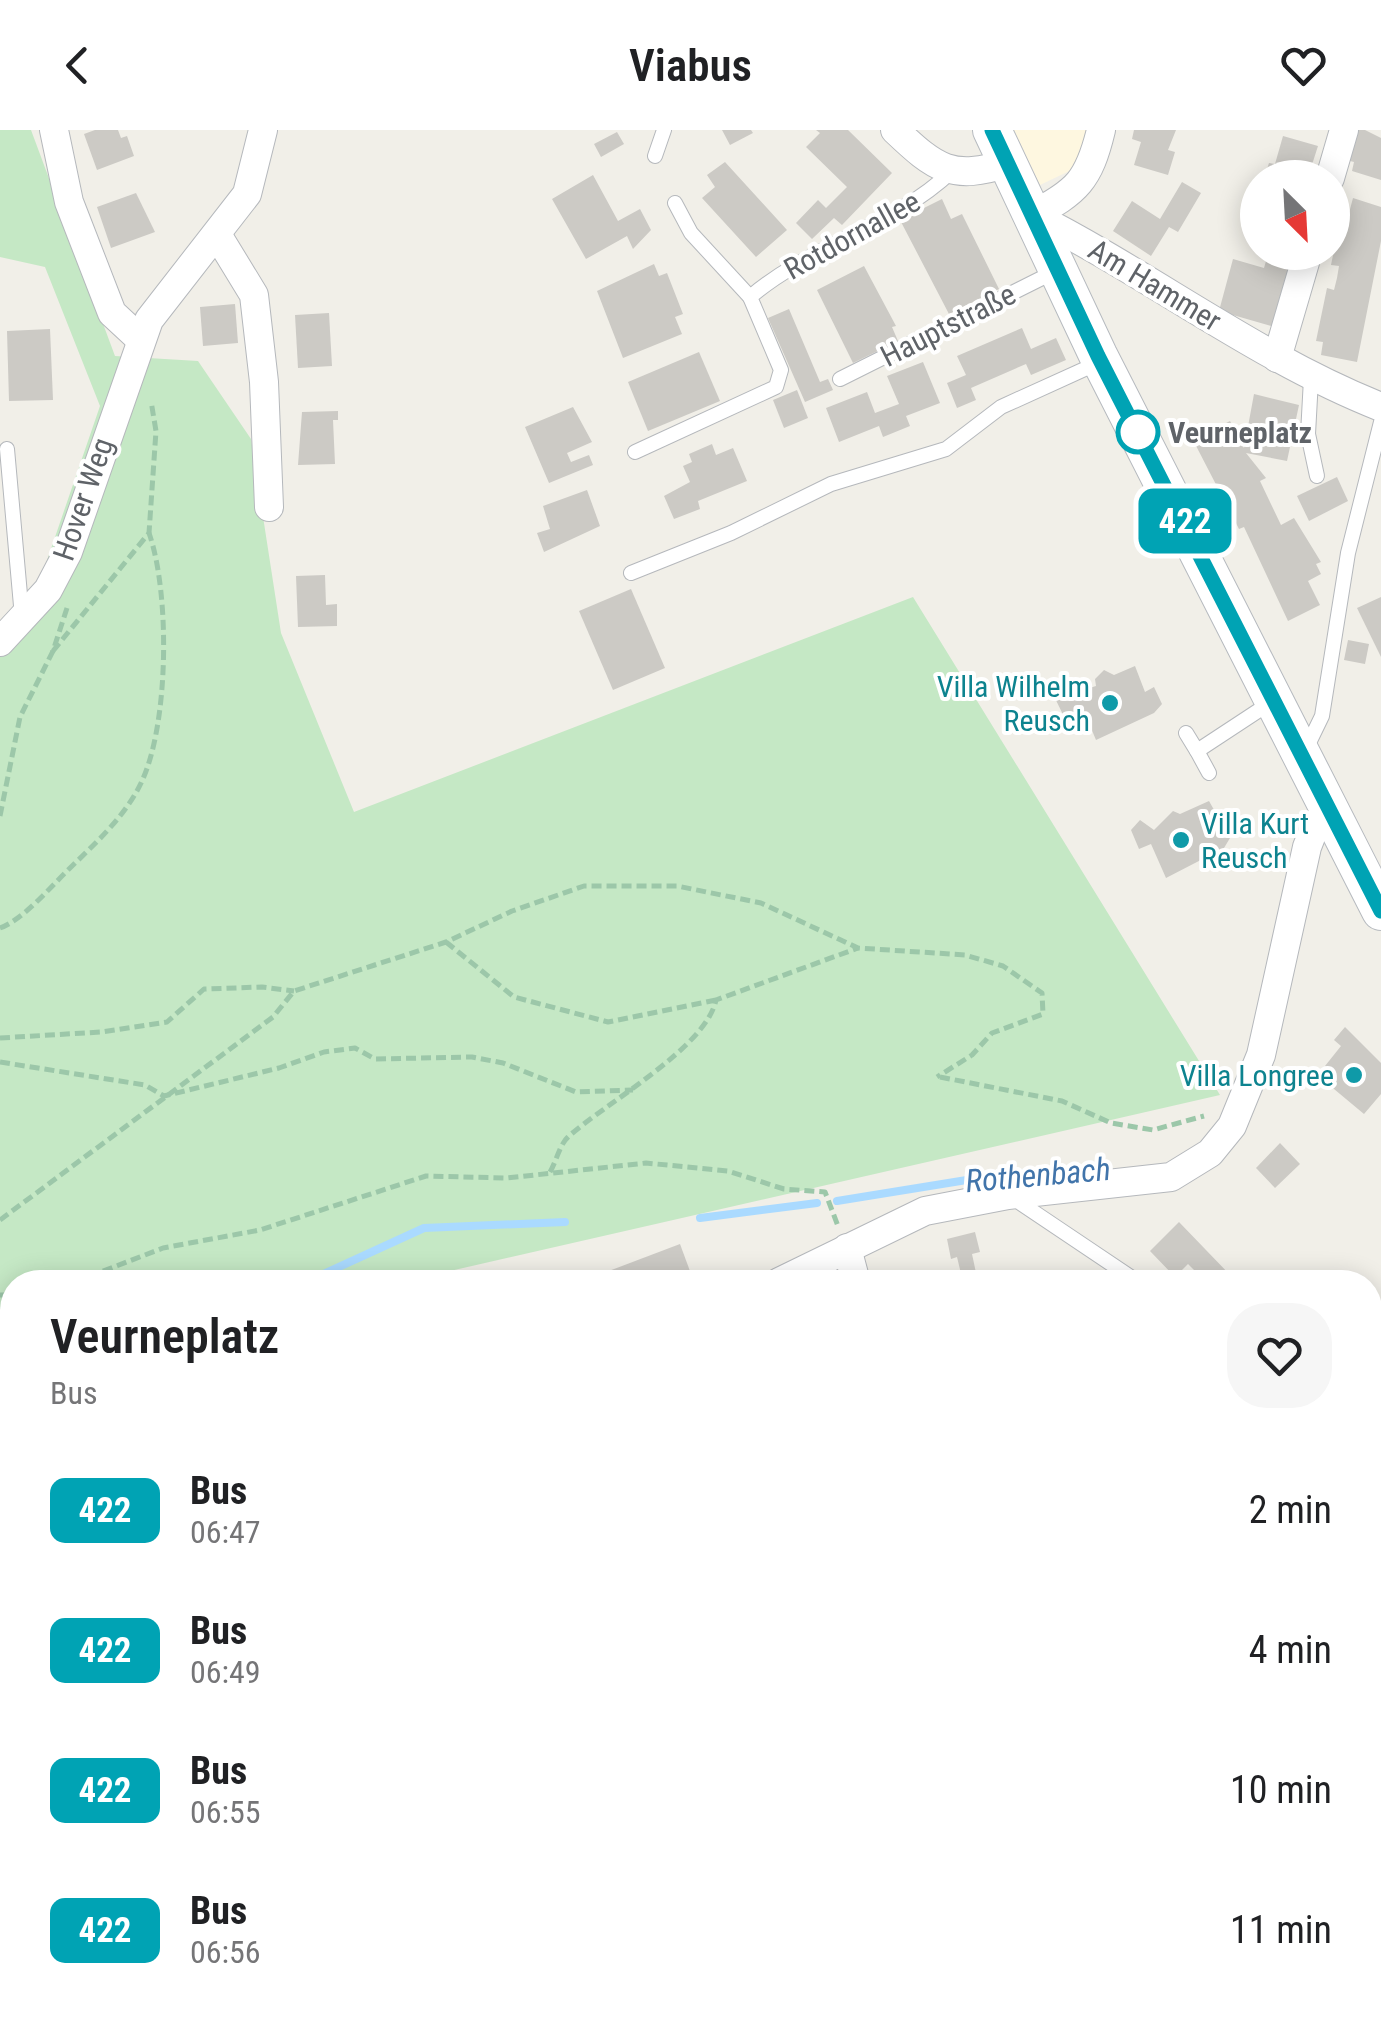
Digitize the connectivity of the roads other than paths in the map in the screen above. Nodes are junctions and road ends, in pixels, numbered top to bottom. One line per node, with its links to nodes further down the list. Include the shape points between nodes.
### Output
1 (54, 130): 17 (street, via 69,202 112,313)
2 (262, 130): 13 (street, Hover Weg, via 248,194)
3 (664, 130): 8 (lane)
4 (895, 130): 10 (street, Rotdornallee, via 928,161)
5 (1101, 130): 12 (street, via 1094,162 1076,188)
6 (1344, 130): 9 (street)
7 (1000, 146): 10 (street, Rotdornallee, via 980,172); 12 (main road)
8 (655, 156)
9 (1335, 160)
10 (952, 171): 16 (lane, Rotdornallee, via 922,200 789,268)
11 (675, 203): 16 (lane, Rotdornallee, via 691,233)
12 (1032, 215): 14 (main road); 18 (street, Am Hammer)
13 (218, 236): 17 (street, Hover Weg); 27 (street, via 254,295)
14 (1057, 270): 19 (main road); 20 (lane, Hauptstraße)
15 (1303, 270): 18 (street)
16 (750, 297): 25 (lane, Rotdornallee, via 781,370 776,386)
17 (140, 339): 29 (street, Hover Weg, via 68,552)
18 (1277, 358): 21 (street, Am Hammer)
19 (1101, 362): 28 (lane, via 1001,408 946,449 831,484 731,534); 31 (main road)
20 (840, 379)
21 (1311, 379): 22 (street, Am Hammer); 26 (lane, via 1308,434)
22 (1381, 407)
23 (1381, 422): 34 (lane, via 1348,554 1322,716)
24 (8, 449): 29 (lane)
25 (635, 452)
26 (1317, 476)
27 (269, 507)
28 (631, 573)
29 (22, 622): 30 (street, Hover Weg)
30 (0, 642)
31 (1276, 699): 33 (lane); 34 (main road)
32 (1186, 733): 33 (lane)
33 (1197, 751): 35 (lane)
34 (1304, 755): 36 (main road)
35 (1209, 773)
36 (1330, 808): 37 (main road); 38 (street, via 1307,846 1261,1055 1232,1126 1210,1153 1170,1177)
37 (1381, 910)
38 (1008, 1195): 39 (street, via 925,1211); 42 (lane)
39 (847, 1248): 40 (street); 41 (street)
40 (803, 1270)
41 (853, 1270)
42 (1120, 1270)

